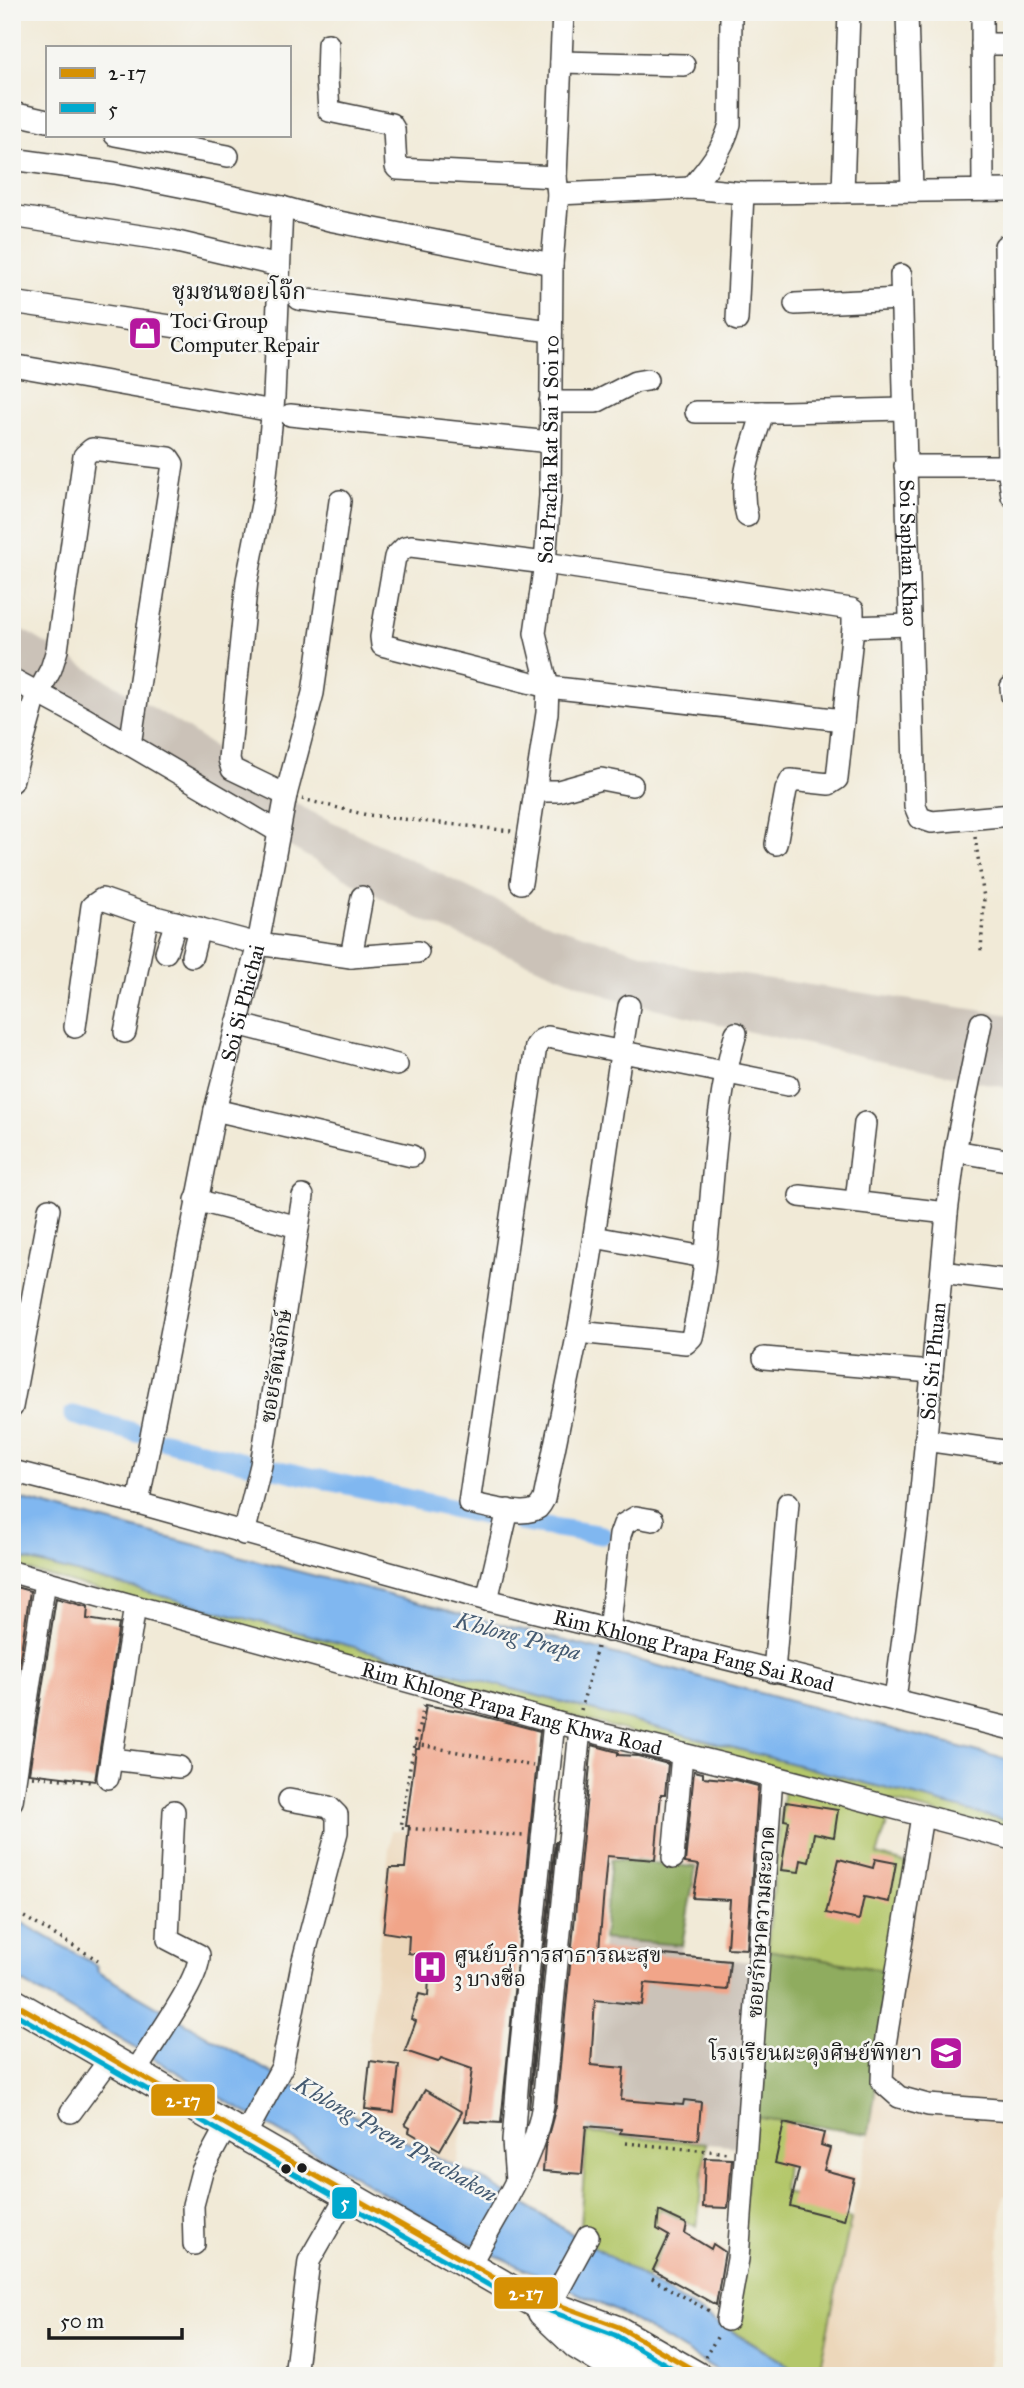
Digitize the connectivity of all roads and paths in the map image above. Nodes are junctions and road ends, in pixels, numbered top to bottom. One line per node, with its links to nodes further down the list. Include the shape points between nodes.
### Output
1 (563, 12): 9 (street, Soi Pracha Rat Sai 1 Soi 10)
2 (731, 12): 17 (street, via 730,124 717,156)
3 (849, 12): 21 (street)
4 (907, 12): 20 (street)
5 (982, 12): 7 (street)
6 (328, 44): 16 (street, via 329,111 391,124 398,169)
7 (982, 44): 8 (street); 18 (street)
8 (1012, 44)
9 (561, 62): 10 (street); 16 (street, Soi Pracha Rat Sai 1 Soi 10)
10 (684, 65)
11 (12, 113): 12 (street)
12 (46, 121)
13 (120, 136): 14 (street)
14 (228, 156)
15 (12, 159): 23 (street, via 114,173)
16 (557, 186): 17 (street); 26 (street, Soi Pracha Rat Sai 1 Soi 10)
17 (691, 188): 22 (street)
18 (983, 190): 19 (street); 20 (street)
19 (1012, 190)
20 (912, 191): 21 (street)
21 (842, 192): 22 (street)
22 (743, 193): 34 (street)
23 (282, 207): 26 (street); 27 (street)
24 (12, 216): 27 (street, via 173,241)
25 (1005, 246): 33 (street)
26 (552, 264): 35 (street, Soi Pracha Rat Sai 1 Soi 10)
27 (279, 266): 36 (street)
28 (901, 275): 30 (street, Soi Saphan Khao)
29 (299, 299): 35 (street)
30 (901, 299): 32 (street); 40 (street, Soi Saphan Khao)
31 (12, 302): 36 (street)
32 (795, 304)
33 (1009, 310): 46 (street)
34 (737, 320)
35 (551, 331): 39 (street, Soi Pracha Rat Sai 1 Soi 10)
36 (276, 342): 43 (street)
37 (12, 365): 43 (street)
38 (647, 380): 39 (street, via 596,402)
39 (551, 402): 44 (street, Soi Pracha Rat Sai 1 Soi 10)
40 (903, 409): 42 (street); 45 (street, Soi Saphan Khao)
41 (696, 412): 42 (street)
42 (763, 412): 49 (street, via 745,474)
43 (281, 413): 44 (street); 61 (street, via 247,580 229,759 232,769)
44 (550, 442): 50 (street, Soi Pracha Rat Sai 1 Soi 10)
45 (905, 466): 46 (street); 51 (street, Soi Saphan Khao)
46 (1010, 466): 47 (street)
47 (1012, 496)
48 (340, 501): 61 (street, Soi Si Phichai, via 313,693)
49 (747, 516)
50 (545, 563): 52 (street, via 851,609); 54 (street, Soi Pracha Rat Sai 1 Soi 10, via 535,632); 54 (street, via 405,547 392,567 381,638 382,645 392,649)
51 (909, 625): 52 (street); 63 (street, Soi Saphan Khao, via 915,806 920,818 932,822)
52 (853, 627): 56 (street)
53 (12, 680): 55 (street)
54 (548, 687): 56 (street); 60 (street, Soi Pracha Rat Sai 1 Soi 10)
55 (38, 693): 57 (street); 57 (street, via 57,650 84,456 92,449 169,458 173,472); 58 (street)
56 (843, 720): 66 (street, via 837,779 830,784 791,780)
57 (131, 745): 64 (street)
58 (12, 782)
59 (632, 785): 60 (street, via 601,779 558,791)
60 (534, 791): 65 (street, Soi Pracha Rat Sai 1 Soi 10)
61 (286, 795): 64 (street, Soi Si Phichai); 65 (path, via 367,815)
62 (1012, 815): 63 (street)
63 (971, 818): 73 (path, via 984,898)
64 (279, 832): 72 (street, Soi Si Phichai)
65 (528, 833): 67 (street, Soi Pracha Rat Sai 1 Soi 10)
66 (776, 844)
67 (521, 883)
68 (362, 897): 77 (street)
69 (148, 915): 70 (street); 81 (street, via 102,899 92,906); 82 (street)
70 (176, 922): 71 (street); 74 (street)
71 (199, 928): 72 (street); 76 (street)
72 (258, 944): 77 (street); 80 (street, Soi Si Phichai)
73 (981, 951)
74 (166, 952)
75 (418, 952): 77 (street)
76 (192, 956)
77 (351, 957)
78 (629, 1006): 84 (street)
79 (981, 1023): 90 (street, Soi Sri Phuan)
80 (237, 1024): 85 (street); 88 (street, Soi Si Phichai)
81 (75, 1027)
82 (125, 1032)
83 (736, 1033): 86 (street)
84 (621, 1051): 86 (street); 100 (street); 113 (street, via 548,1037 536,1046 469,1503)
85 (397, 1065)
86 (725, 1071): 87 (street); 101 (street)
87 (788, 1084)
88 (215, 1110): 91 (street); 95 (street, Soi Si Phichai)
89 (865, 1123): 96 (street)
90 (956, 1151): 92 (street); 98 (street, Soi Sri Phuan)
91 (412, 1156)
92 (1012, 1161)
93 (303, 1196): 99 (street, ซอยรัตนจักษ์)
94 (800, 1196): 96 (street)
95 (196, 1200): 99 (street); 111 (street, Soi Si Phichai)
96 (856, 1201): 98 (street)
97 (49, 1209): 107 (street)
98 (947, 1213): 102 (street, Soi Sri Phuan)
99 (298, 1227): 115 (street, ซอยรัตนจักษ์, via 261,1465)
100 (594, 1237): 101 (street); 104 (street)
101 (704, 1257): 104 (street, via 694,1328 686,1343)
102 (942, 1272): 103 (street); 106 (street, Soi Sri Phuan)
103 (1012, 1281)
104 (578, 1332): 113 (street, via 544,1499 538,1508)
105 (765, 1358): 106 (street)
106 (932, 1372): 108 (street, Soi Sri Phuan)
107 (12, 1408)
108 (925, 1440): 109 (street); 123 (street, Soi Sri Phuan)
109 (1012, 1454)
110 (12, 1471): 111 (street, Rim Khlong Prapa Fang Sai Road)
111 (138, 1503): 115 (street, Rim Khlong Prapa Fang Sai Road)
112 (788, 1503): 121 (street)
113 (508, 1510): 118 (street)
114 (653, 1520): 120 (street, via 636,1517 622,1529)
115 (244, 1534): 118 (street, Rim Khlong Prapa Fang Sai Road)
116 (12, 1572): 117 (street, Rim Khlong Prapa Fang Khwa Road)
117 (45, 1581): 119 (street, Rim Khlong Prapa Fang Khwa Road); 132 (street)
118 (487, 1600): 120 (street, Rim Khlong Prapa Fang Sai Road)
119 (135, 1606): 122 (street, Rim Khlong Prapa Fang Khwa Road); 131 (street)
120 (603, 1639): 121 (street, Rim Khlong Prapa Fang Sai Road); 124 (path)
121 (774, 1672): 123 (street, Rim Khlong Prapa Fang Sai Road)
122 (428, 1686): 125 (street, Rim Khlong Prapa Fang Khwa Road); 127 (path)
123 (895, 1700): 126 (street, Rim Khlong Prapa Fang Sai Road)
124 (581, 1720): 125 (street, Rim Khlong Prapa Fang Khwa Road); 128 (street, Rim Khlong Prapa Fang Khwa Road); 151 (street, via 543,2105 538,2132)
125 (554, 1722): 130 (street)
126 (1012, 1729)
127 (415, 1744): 130 (path); 138 (path, via 401,1828)
128 (682, 1754): 133 (street, Rim Khlong Prapa Fang Khwa Road); 140 (street)
129 (179, 1768): 131 (street)
130 (549, 1769): 138 (street)
131 (104, 1773): 132 (path)
132 (16, 1774): 135 (street)
133 (772, 1776): 137 (street, Rim Khlong Prapa Fang Khwa Road); 150 (street, ซอยรักษาความสะอาด)
134 (289, 1800): 148 (street, via 329,1807 337,1815 337,1832 303,1960 280,2073)
135 (12, 1801)
136 (174, 1811): 145 (street, via 168,1939 199,1955 199,1961 187,1989)
137 (922, 1816): 139 (street, Rim Khlong Prapa Fang Khwa Road); 146 (street, via 883,2057 883,2082 899,2097 928,2105)
138 (542, 1837): 151 (street, via 514,2128)
139 (1012, 1839)
140 (673, 1858)
141 (12, 1910): 142 (path)
142 (98, 1960)
143 (12, 2002): 144 (main road)
144 (110, 2059): 145 (main road); 147 (street)
145 (140, 2064): 148 (main road)
146 (1012, 2111)
147 (71, 2112)
148 (242, 2127): 152 (main road); 154 (street, via 202,2171 193,2205)
149 (626, 2143): 150 (path)
150 (745, 2155): 159 (street, ซอยรักษาความสะอาด, via 738,2259)
151 (514, 2188): 155 (street)
152 (347, 2195): 155 (main road); 161 (street, via 309,2261)
153 (588, 2236): 158 (street)
154 (194, 2244)
155 (474, 2258): 157 (main road)
156 (652, 2278): 159 (path)
157 (510, 2287): 158 (street); 162 (street, via 575,2348); 163 (main road)
158 (556, 2295): 160 (street)
159 (724, 2324): 160 (path)
160 (704, 2367)
161 (295, 2376)
162 (620, 2376)
163 (662, 2376)

